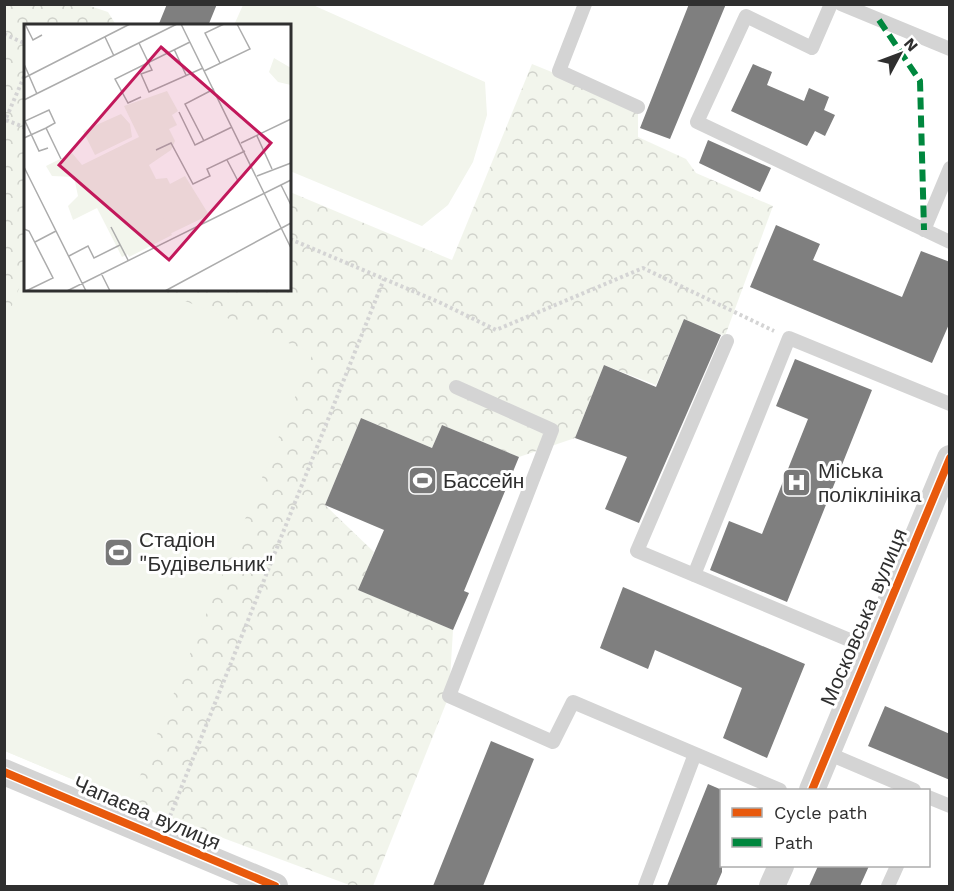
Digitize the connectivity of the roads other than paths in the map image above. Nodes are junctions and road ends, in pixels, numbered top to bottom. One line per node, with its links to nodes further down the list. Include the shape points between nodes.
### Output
1 (585, 4): 5 (lane, via 559,70)
2 (831, 4): 7 (lane, via 812,48 746,16 697,122)
3 (841, 4): 4 (lane)
4 (950, 49)
5 (638, 107)
6 (950, 168): 7 (lane)
7 (924, 230): 8 (lane)
8 (950, 242)
9 (727, 341): 13 (lane, via 637,551)
10 (456, 387): 16 (lane, via 552,430 449,696 553,742 573,702)
11 (950, 404): 13 (lane, via 789,338)
12 (950, 458): 14 (street, Московська вулиця)
13 (694, 575): 14 (lane)
14 (871, 649): 15 (street, Московська вулиця)
15 (827, 753): 19 (street, Московська вулиця); 20 (lane)
16 (695, 754): 18 (lane); 26 (lane)
17 (4, 772): 25 (street, Чапаєва вулиця)
18 (778, 789)
19 (812, 789)
20 (912, 789)
21 (930, 798): 22 (lane)
22 (950, 806)
23 (781, 867): 27 (street)
24 (897, 867): 28 (lane)
25 (275, 886)
26 (645, 886)
27 (772, 886)
28 (888, 886)

